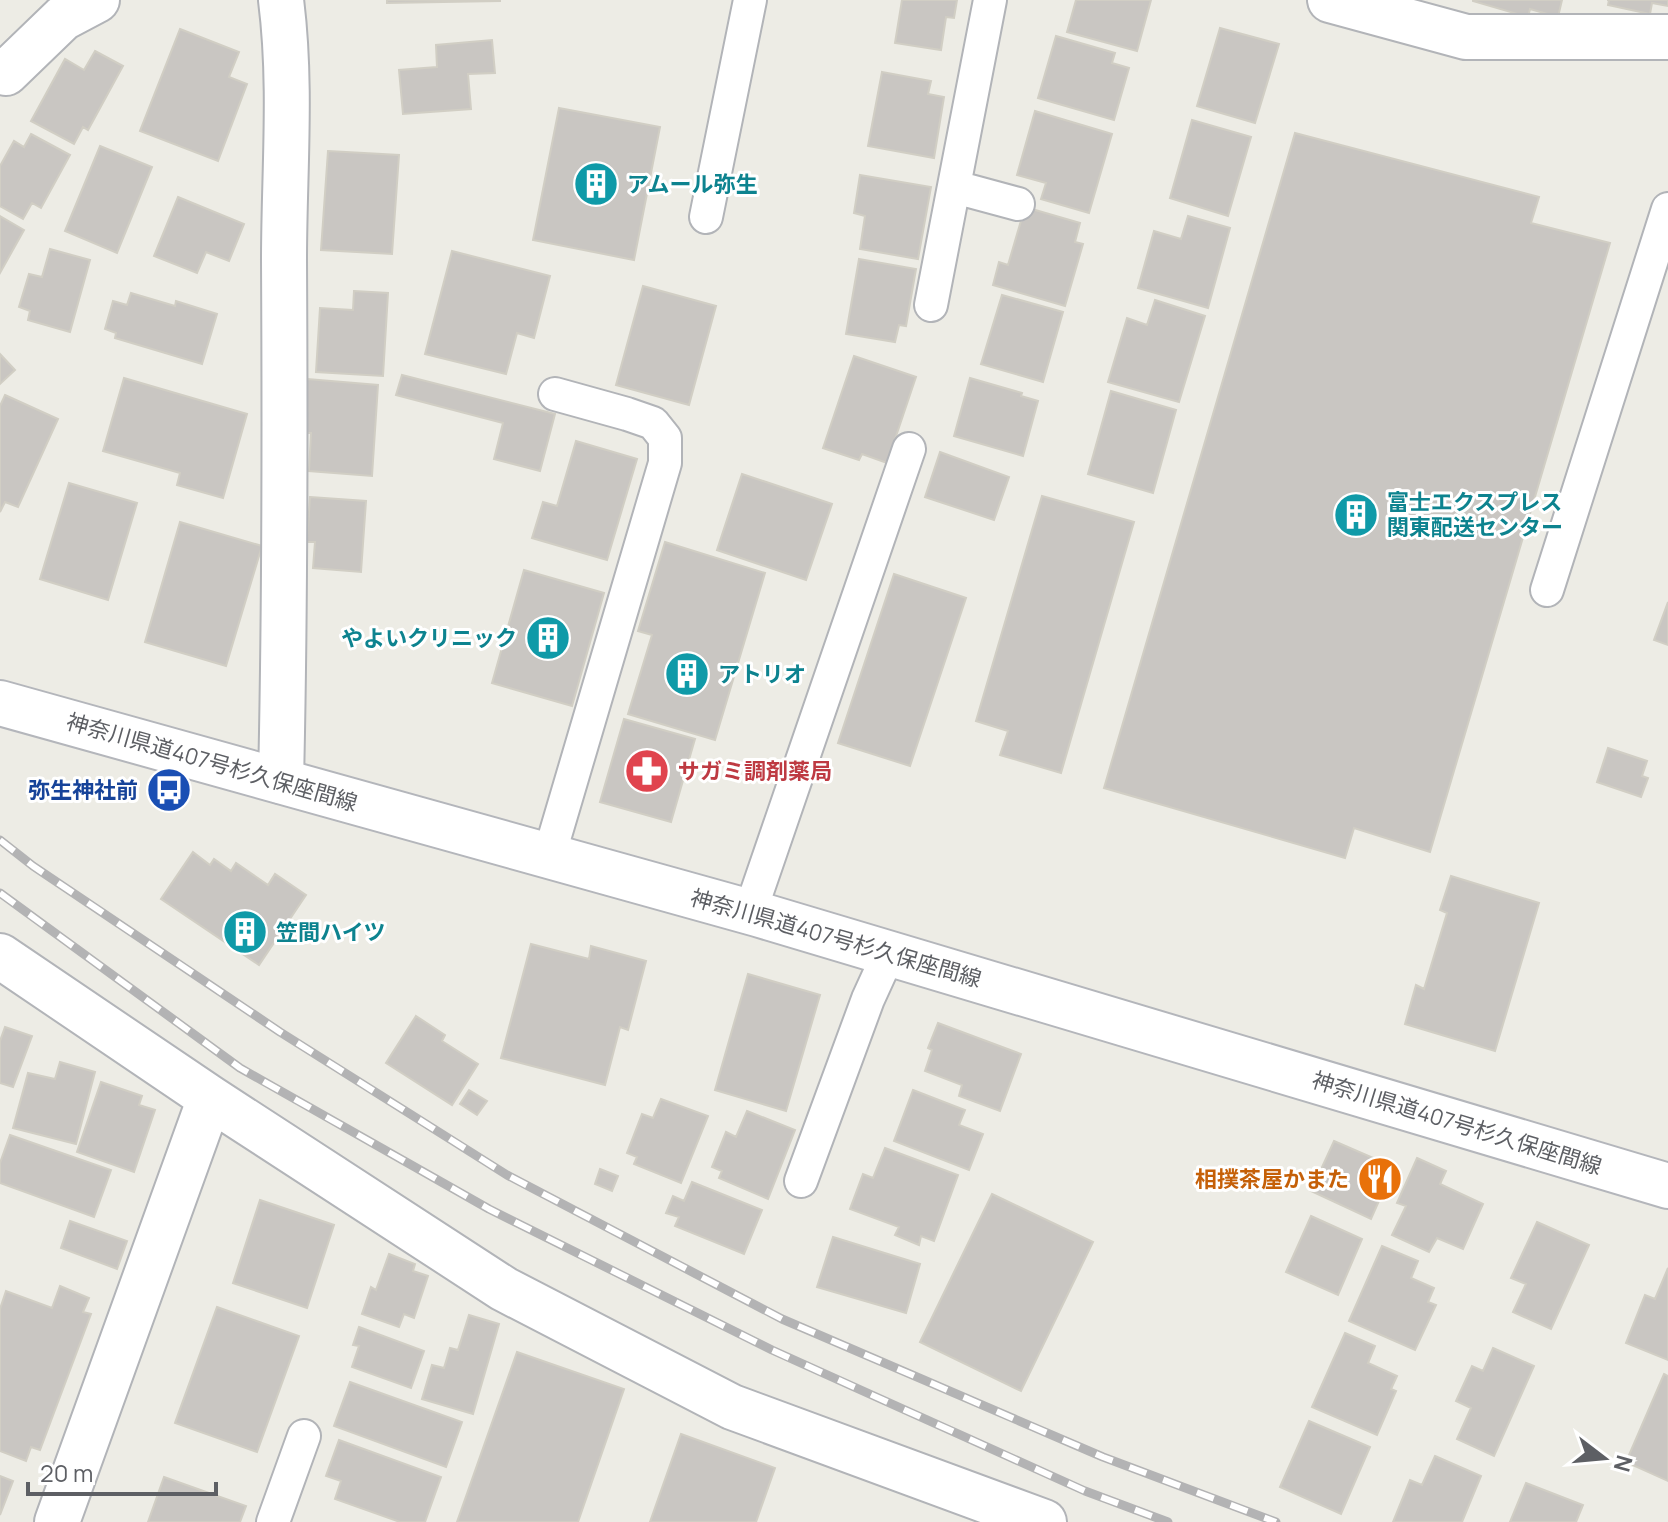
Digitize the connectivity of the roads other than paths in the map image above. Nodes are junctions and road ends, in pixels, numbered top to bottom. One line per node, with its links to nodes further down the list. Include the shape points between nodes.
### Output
1 (97, 0): 8 (street, via 63,18)
2 (281, 0): 18 (street, via 287,79)
3 (750, 0): 12 (lane)
4 (990, 0): 9 (lane)
5 (1330, 0): 6 (street)
6 (1415, 11): 7 (street, via 1466,37)
7 (1668, 37)
8 (6, 73)
9 (955, 187): 10 (lane); 13 (lane)
10 (1018, 204)
11 (1668, 209): 16 (lane)
12 (706, 217)
13 (931, 305)
14 (555, 394): 19 (lane, via 653,423 665,438 665,463)
15 (909, 449): 20 (lane)
16 (1547, 590)
17 (0, 703): 18 (street, 神奈川県道407号杉久保座間線)
18 (281, 781): 19 (street, 神奈川県道407号杉久保座間線)
19 (549, 856): 20 (street, 神奈川県道407号杉久保座間線)
20 (750, 912): 21 (street, 神奈川県道407号杉久保座間線)
21 (889, 953): 24 (lane); 25 (street, 神奈川県道407号杉久保座間線)
22 (0, 956): 23 (street)
23 (210, 1098): 27 (street); 29 (street, via 504,1289 732,1407)
24 (801, 1181)
25 (1668, 1186)
26 (304, 1436): 28 (lane)
27 (57, 1522)
28 (273, 1522)
29 (1044, 1522)

